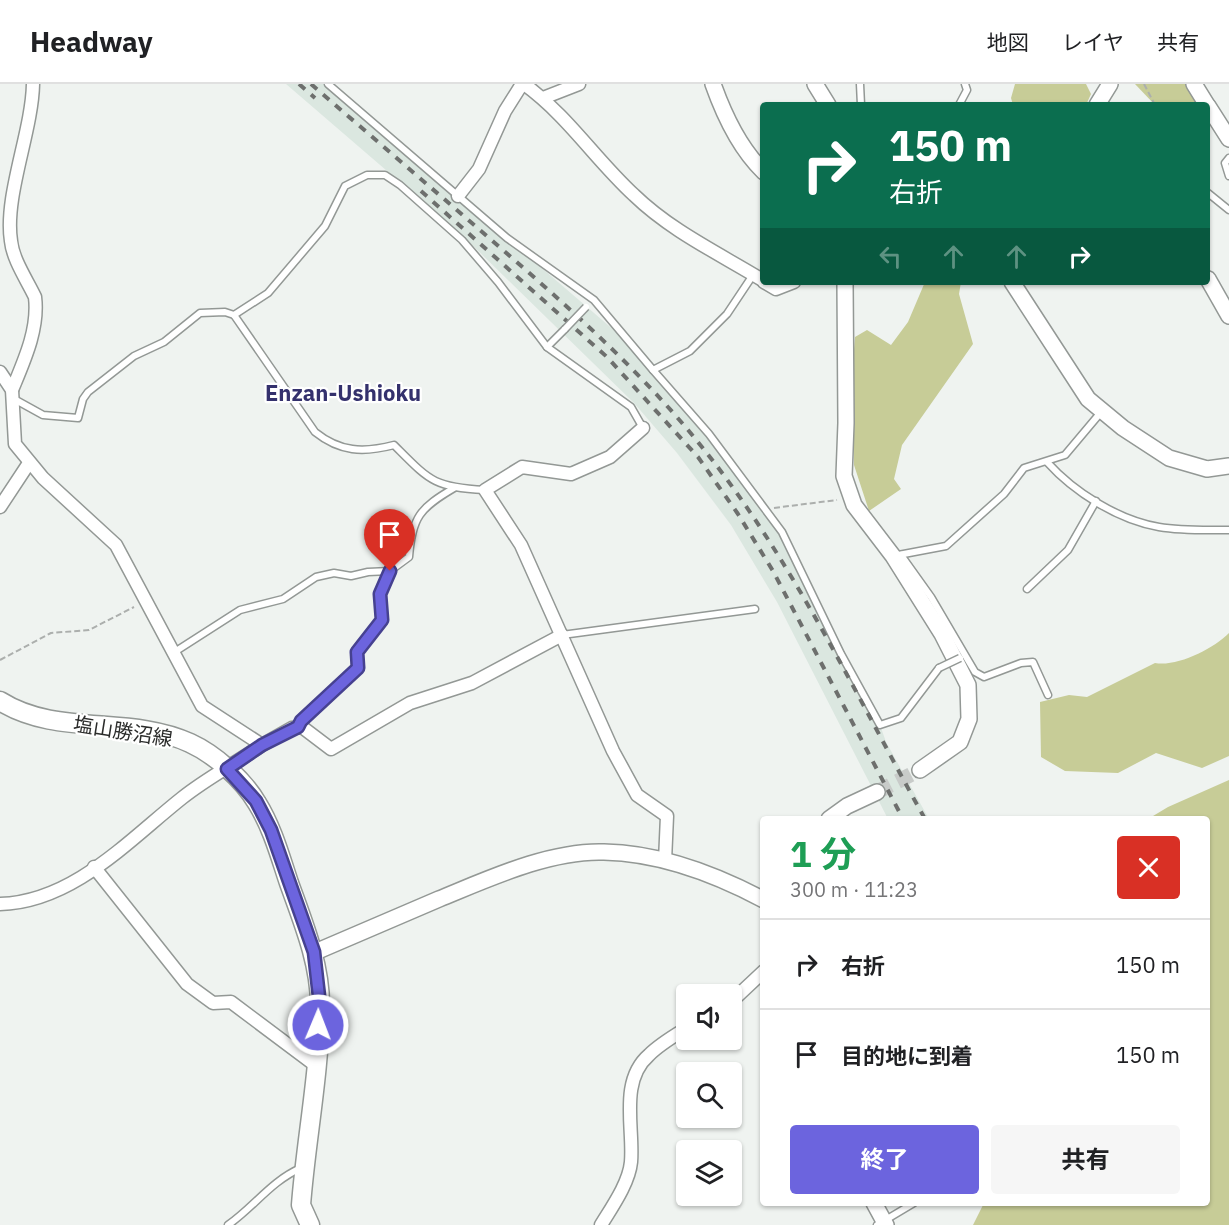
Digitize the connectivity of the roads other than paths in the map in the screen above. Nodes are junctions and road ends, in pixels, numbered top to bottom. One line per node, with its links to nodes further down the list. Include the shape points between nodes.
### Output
1 (33, 84): 37 (street, via 10,239 36,307 27,351)
2 (328, 84): 23 (lane)
3 (523, 84): 11 (street); 23 (street, via 505,111 479,169)
4 (579, 84): 11 (street)
5 (713, 84): 20 (street, via 722,110)
6 (815, 84): 12 (street)
7 (860, 84): 13 (lane)
8 (965, 84): 14 (lane, via 967,90)
9 (1110, 84): 15 (street)
10 (1194, 84): 16 (street)
11 (543, 98): 25 (street, via 654,213)
12 (826, 102)
13 (861, 102)
14 (961, 102)
15 (1099, 102)
16 (1205, 102)
17 (1210, 110): 18 (street)
18 (1229, 139)
19 (1229, 159): 21 (lane, via 1225,164)
20 (760, 168)
21 (1229, 176)
22 (1210, 195): 24 (lane)
23 (458, 196): 31 (lane, via 507,238)
24 (1229, 210)
25 (760, 280): 35 (lane, via 690,351)
26 (1210, 283): 33 (street)
27 (769, 285): 28 (street, via 776,289)
28 (786, 285)
29 (845, 285): 48 (street, via 844,476 855,505)
30 (1014, 285): 38 (street, via 1088,399)
31 (594, 300): 34 (lane, bridge); 35 (lane)
32 (234, 315): 34 (lane, via 268,292 325,226 345,186 367,175 385,175 462,240); 37 (lane, via 200,313 164,342 134,356 88,392 78,418 42,415); 43 (lane, via 315,432 332,445 371,451 394,445 429,479)
33 (1229, 316)
34 (547, 347): 39 (lane, via 632,407)
35 (653, 370): 54 (lane, bridge, via 709,434 782,532 880,725 901,718 939,668)
36 (0, 372): 37 (street)
37 (12, 393): 41 (street, via 15,444)
38 (1102, 411): 40 (lane, via 1065,455); 42 (street, via 1169,458 1207,469)
39 (643, 428): 44 (street, via 610,457 571,474 522,468)
40 (1047, 462): 45 (lane, via 1072,486); 48 (lane, via 1024,468 1005,494 946,546)
41 (28, 463): 46 (street); 53 (street, via 116,545)
42 (1229, 466)
43 (454, 488): 44 (lane); 49 (lane, via 422,510 411,532 409,557)
44 (485, 490): 52 (street, via 521,545)
45 (1096, 501): 47 (lane, via 1156,527); 50 (lane, via 1068,550)
46 (0, 507)
47 (1229, 530)
48 (897, 555): 54 (lane, via 931,597); 60 (street, via 968,685 969,719 960,742)
49 (390, 571): 53 (lane, via 316,577 283,599 240,610); 57 (lane, via 380,594 382,620 357,652 358,668)
50 (1027, 589)
51 (755, 609): 52 (lane)
52 (562, 635): 57 (street, via 472,683 410,703 331,749); 63 (street, via 613,751 637,795 666,816)
53 (173, 653): 58 (street, via 202,706)
54 (962, 656): 55 (lane, via 984,677 1033,662)
55 (1048, 696)
56 (0, 701): 59 (main road, 塩山勝沼線, via 51,720 169,736 188,742)
57 (298, 727): 58 (street)
58 (262, 745): 59 (street)
59 (227, 769): 64 (street, via 184,796); 67 (main road, 塩山勝沼線, via 256,801 271,830)
60 (920, 770)
61 (877, 792): 62 (street)
62 (833, 816)
63 (665, 861): 65 (street, via 725,879); 67 (street, via 603,852 545,860 481,882)
64 (94, 867): 66 (street, via 53,894); 71 (street, via 187,984 213,1003 231,1002)
65 (760, 898)
66 (0, 904)
67 (314, 952): 71 (main road, 塩山勝沼線, via 320,1005)
68 (760, 975): 69 (street)
69 (742, 992)
70 (676, 1036): 78 (street, via 640,1065 630,1100 628,1174)
71 (315, 1065): 72 (main road, 塩山勝沼線)
72 (304, 1166): 76 (lane, via 266,1190 248,1211); 77 (main road, 塩山勝沼線, via 301,1205)
73 (875, 1206): 75 (street)
74 (909, 1206): 75 (lane)
75 (882, 1224)
76 (228, 1225)
77 (310, 1225)
78 (601, 1225)

